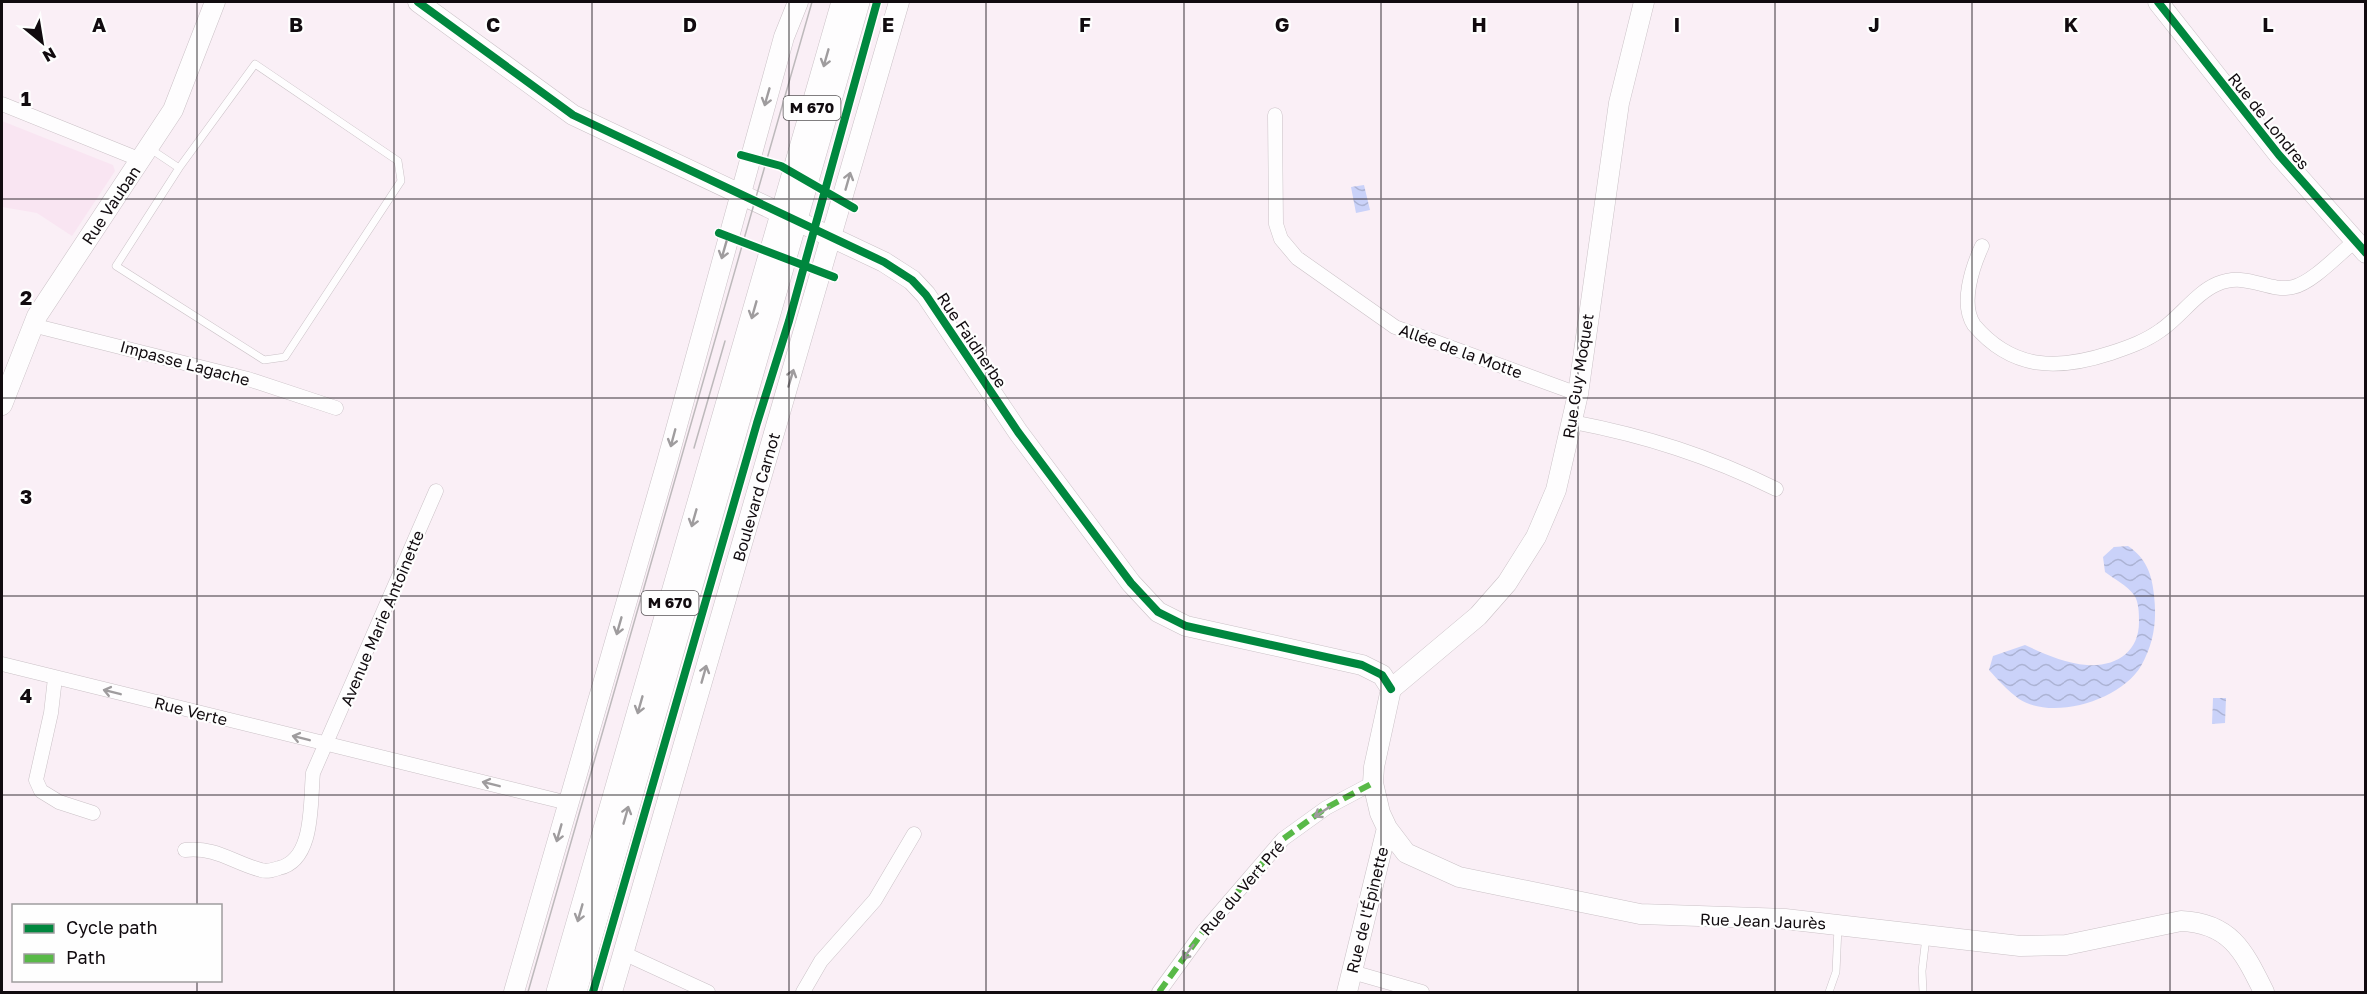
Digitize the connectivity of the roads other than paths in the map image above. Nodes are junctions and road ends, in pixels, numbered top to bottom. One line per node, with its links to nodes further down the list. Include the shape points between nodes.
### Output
1 (215, 2): 11 (street, Rue Vauban, via 182,91)
2 (418, 2): 13 (street, Rue Faidherbe, via 573,115)
3 (798, 2): 13 (street, one-way to 13, via 784,37)
4 (842, 2): 14 (main road, M 670, one-way to 14)
5 (859, 2): 14 (main road, M 670)
6 (899, 2): 15 (street, Boulevard Carnot, one-way to 6)
7 (1644, 2): 19 (street, Rue Guy Moquet, via 1617,112)
8 (2158, 2): 17 (street, Rue de Londres, via 2273,149)
9 (2, 104): 11 (street)
10 (1275, 114): 19 (street, Allée de la Motte, via 1276,224 1281,239 1297,258 1395,327)
11 (145, 154): 12 (lane); 18 (street, Rue Vauban)
12 (179, 168): 12 (lane, via 116,266 264,360 285,357 401,181 398,161 255,64)
13 (740, 194): 14 (street, Rue Faidherbe); 30 (street, one-way to 30)
14 (789, 217): 15 (street, Rue Faidherbe); 40 (main road, M 670, one-way to 40); 41 (main road, M 670, one-way to 14)
15 (832, 237): 27 (street, Rue Faidherbe, via 895,268 919,286 1018,432 1125,575 1158,612 1186,626 1362,665 1382,675); 37 (street, Boulevard Carnot, one-way to 15)
16 (1983, 246): 17 (street, via 1972,275 1968,303 1974,326 2017,358 2062,364 2139,343 2167,326 2217,284 2240,279 2284,288 2297,286)
17 (2360, 247)
18 (32, 326): 20 (street, Rue Vauban); 21 (street, Impasse Lagache, via 248,379)
19 (1578, 394): 22 (street, Rue Guy Moquet)
20 (2, 405)
21 (336, 408)
22 (1573, 422): 23 (street, via 1675,447 1726,464); 27 (street, Rue Guy Moquet, via 1547,512 1507,583 1478,616)
23 (1776, 489)
24 (436, 491): 28 (street, Avenue Marie Antoinette)
25 (2, 664): 26 (street, Rue Verte)
26 (55, 678): 28 (street, Rue Verte, one-way to 26); 31 (street, via 36,780 41,791 59,802)
27 (1391, 689): 29 (street, Rue Jean Jaurès)
28 (327, 745): 30 (street, Rue Verte, one-way to 28); 34 (street, via 313,773 306,842 284,867 264,872 218,852)
29 (1373, 783): 32 (street, Rue Jean Jaurès); 45 (street, Rue du Vert Pré, one-way to 45, via 1326,808 1283,838 1202,933)
30 (568, 803): 39 (street, one-way to 39)
31 (93, 813)
32 (1387, 828): 35 (street, Rue Jean Jaurès, via 1406,853 1418,860 1482,883 1640,914); 38 (street, Rue de l'Épinette)
33 (914, 834): 44 (street, via 875,900 821,961)
34 (185, 850)
35 (1839, 924): 36 (street, Rue Jean Jaurès); 48 (lane, via 1836,972)
36 (1926, 934): 49 (lane); 50 (street, Rue Jean Jaurès, via 2042,947 2181,921 2195,922 2221,931 2238,945)
37 (623, 953): 42 (street, Boulevard Carnot); 43 (street)
38 (1352, 972): 46 (street, Rue de l'Épinette); 47 (street)
39 (514, 993)
40 (557, 993)
41 (576, 993)
42 (612, 993)
43 (708, 993)
44 (803, 993)
45 (1159, 993)
46 (1347, 993)
47 (1422, 993)
48 (1829, 993)
49 (1923, 993)
50 (2264, 993)

